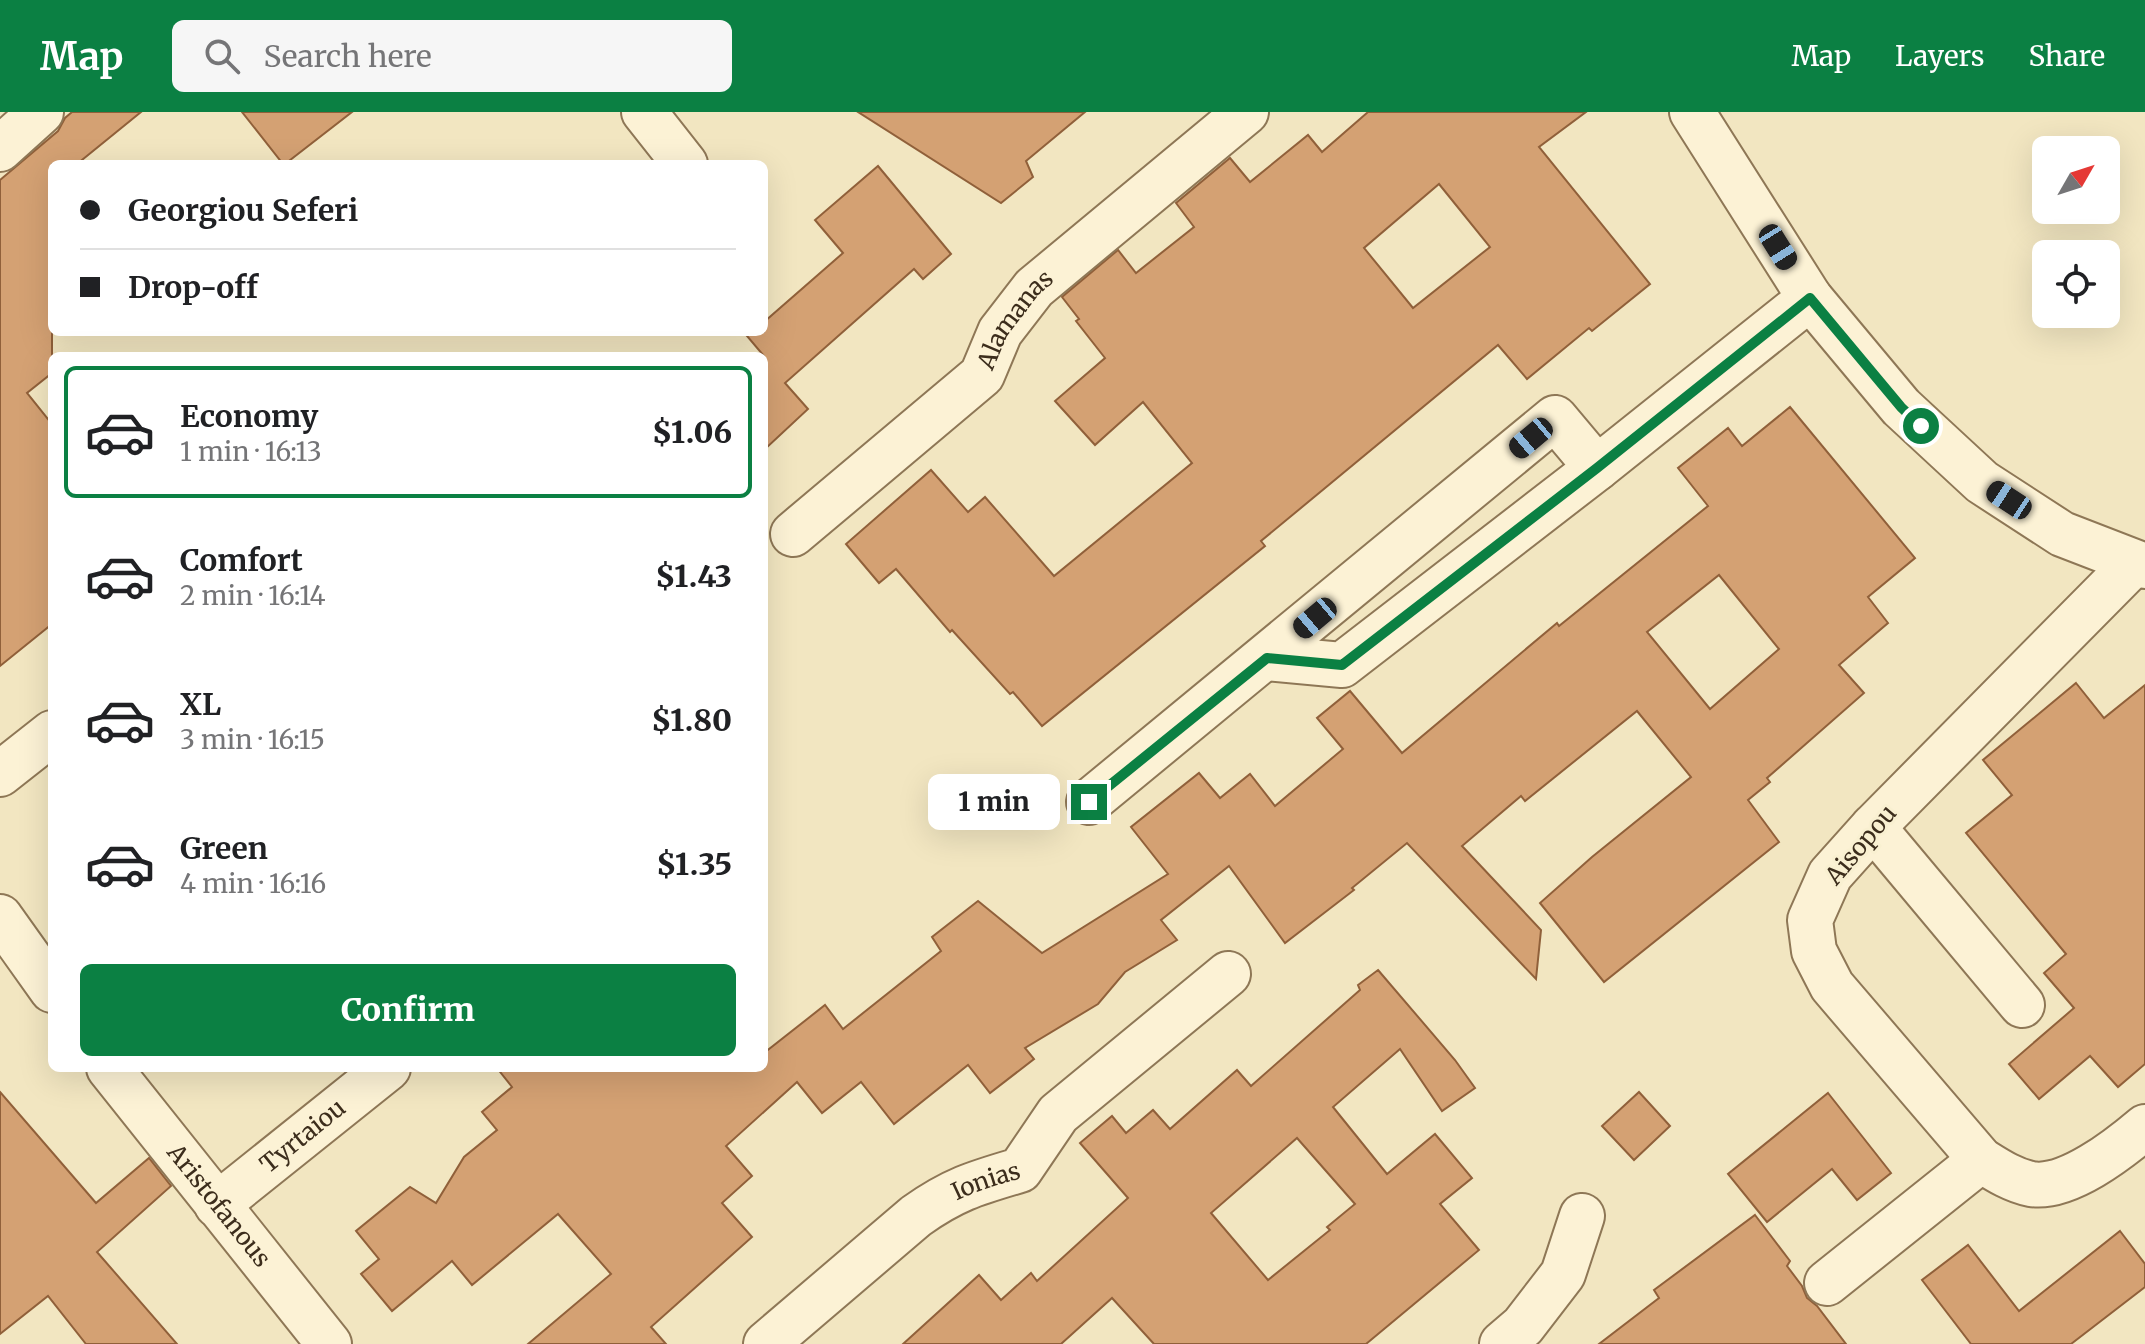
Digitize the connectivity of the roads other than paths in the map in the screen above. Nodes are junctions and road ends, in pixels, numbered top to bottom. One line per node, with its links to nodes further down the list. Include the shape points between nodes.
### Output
1 (41, 112): 5 (street)
2 (644, 112): 6 (street)
3 (1246, 112): 9 (street, Alamanas, via 1034,288 1000,332 982,375)
4 (1697, 114): 7 (street)
5 (0, 149)
6 (682, 160)
7 (1810, 298): 8 (street); 10 (street, via 1901,407 1982,482 2062,534)
8 (1597, 468): 11 (street, via 1342,665); 11 (street, via 1555,418)
9 (793, 534)
10 (2139, 565): 15 (street, Aisopou)
11 (1267, 658): 14 (street)
12 (48, 736): 13 (street)
13 (0, 774)
14 (1089, 802)
15 (1873, 827): 19 (street); 23 (street, Aisopou, via 1830,875 1810,920 1814,951 1832,986)
16 (5, 937): 18 (street)
17 (1228, 974): 28 (street, Ionias, via 1058,1114 1020,1170 964,1186 940,1199)
18 (48, 985)
19 (2022, 1005)
20 (112, 1072): 24 (street, Aristofanous)
21 (383, 1072): 24 (street, Tyrtaiou)
22 (2145, 1127): 23 (street, Aisopou, via 2074,1176 2034,1185)
23 (1981, 1160): 26 (street)
24 (217, 1205): 27 (street, Aristofanous)
25 (1582, 1216): 29 (street, via 1563,1274 1523,1326)
26 (1827, 1283)
27 (329, 1344)
28 (766, 1344)
29 (1502, 1344)

